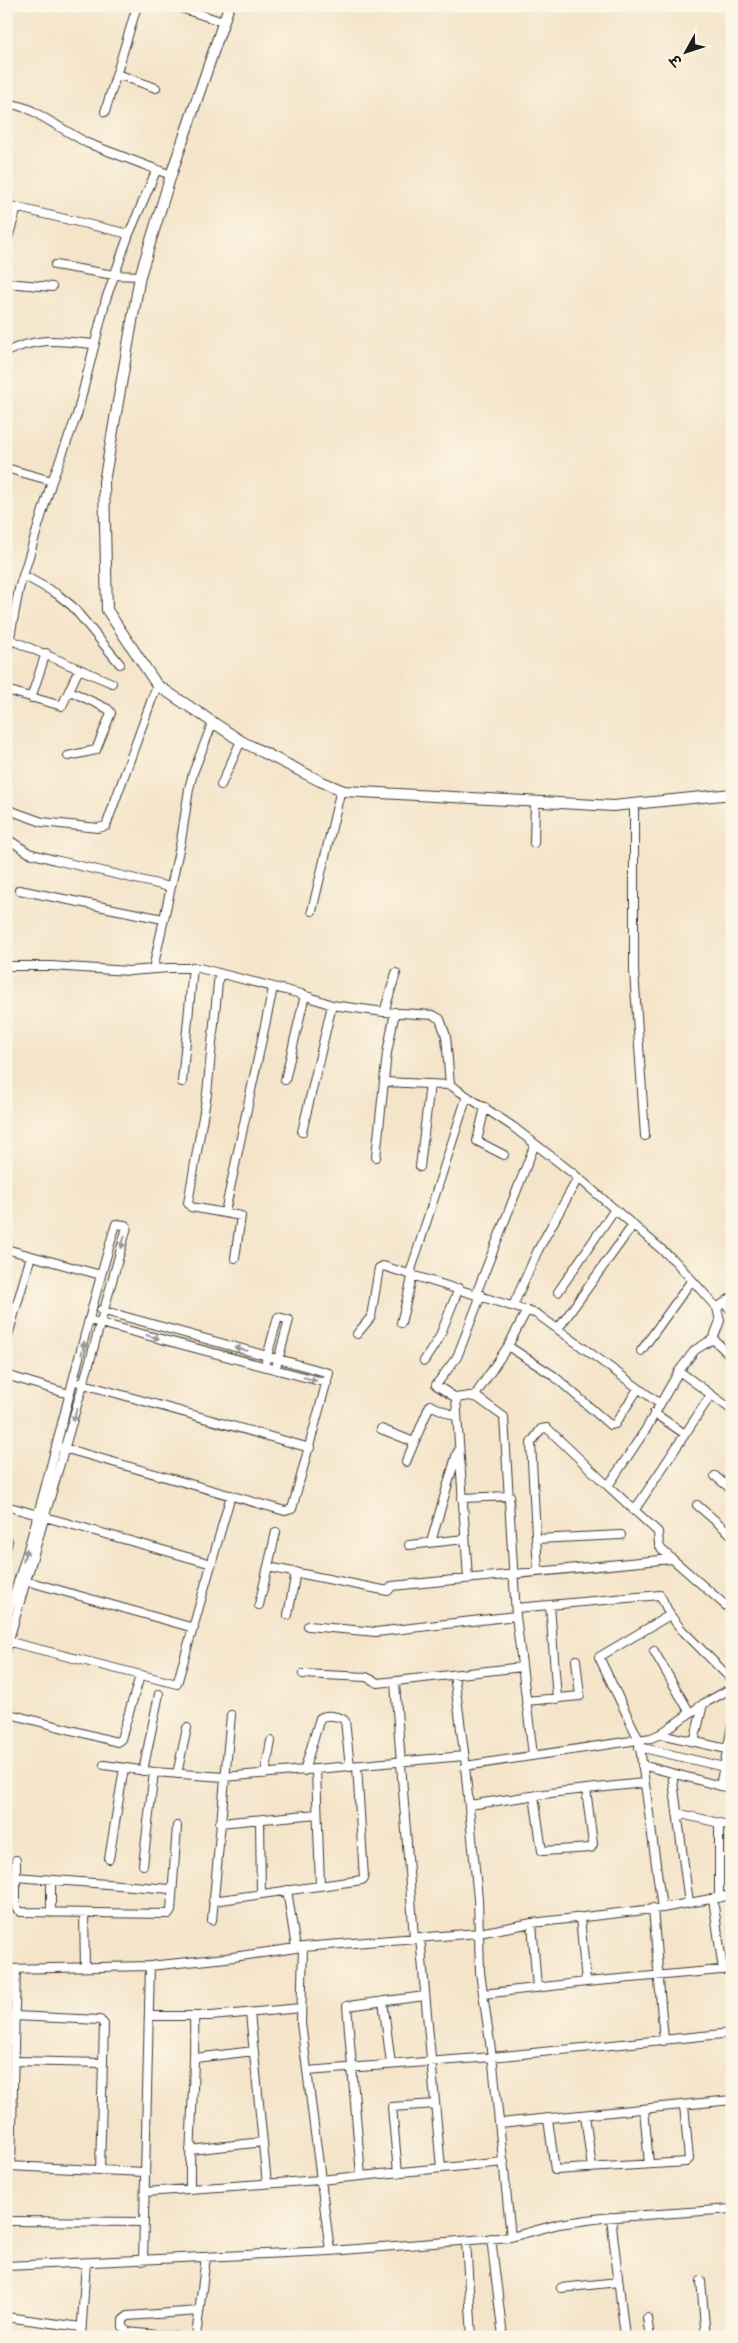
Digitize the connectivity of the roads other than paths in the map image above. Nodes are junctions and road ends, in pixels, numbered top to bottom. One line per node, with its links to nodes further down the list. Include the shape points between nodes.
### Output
1 (137, 6): 5 (street)
2 (175, 6): 4 (street)
3 (229, 6): 4 (street)
4 (223, 22): 10 (street)
5 (116, 74): 6 (street); 8 (street)
6 (156, 88)
7 (6, 102): 9 (street, via 29,109 87,143)
8 (105, 112)
9 (156, 171): 10 (street); 13 (street)
10 (171, 176): 17 (street)
11 (6, 205): 12 (street)
12 (17, 208): 13 (street); 14 (street)
13 (129, 234): 16 (street)
14 (6, 244)
15 (56, 265): 16 (street)
16 (114, 275): 17 (street); 20 (street)
17 (140, 276): 31 (street, via 104,482 106,610)
18 (6, 283): 19 (street)
19 (52, 287)
20 (94, 344): 21 (street, via 44,340 22,344); 23 (street, via 77,415)
21 (6, 352)
22 (6, 468): 23 (street)
23 (52, 481): 24 (street)
24 (23, 575): 25 (street); 28 (street, via 72,606)
25 (9, 639): 26 (street); 27 (street)
26 (46, 653): 29 (street); 34 (street)
27 (6, 658)
28 (120, 664)
29 (79, 669): 30 (street); 33 (street)
30 (112, 683)
31 (157, 685): 35 (street); 43 (street, via 106,826 42,822)
32 (6, 690): 34 (street)
33 (70, 691): 34 (street, via 60,706); 37 (street, via 111,713 96,750)
34 (31, 698)
35 (213, 722): 36 (street); 46 (street, via 193,773)
36 (241, 741): 38 (street); 39 (street)
37 (68, 756)
38 (221, 785)
39 (341, 789): 41 (street); 48 (street)
40 (732, 794): 42 (street)
41 (535, 802): 42 (street, via 613,806); 45 (street)
42 (634, 803): 68 (street, via 634,971)
43 (6, 809)
44 (6, 838): 46 (street, via 29,853)
45 (534, 843)
46 (170, 887): 49 (street)
47 (19, 890): 49 (street)
48 (312, 911)
49 (163, 919): 52 (street)
50 (6, 966): 52 (street)
51 (193, 967): 52 (street); 53 (street); 61 (street)
52 (153, 969)
53 (219, 973): 55 (street); 75 (street, via 207,1094 188,1203 191,1207)
54 (396, 973): 58 (street)
55 (272, 988): 56 (street); 75 (street)
56 (305, 995): 57 (street); 60 (street)
57 (332, 1005): 58 (street); 67 (street)
58 (384, 1012): 59 (street)
59 (395, 1012): 62 (street); 64 (street, via 440,1018 446,1036)
60 (285, 1080)
61 (182, 1082)
62 (384, 1082): 63 (street); 71 (street)
63 (430, 1084): 64 (street); 72 (street)
64 (450, 1085): 65 (street)
65 (468, 1096): 66 (street); 80 (street)
66 (485, 1107): 69 (street); 70 (street, via 477,1141)
67 (302, 1132)
68 (645, 1136)
69 (535, 1144): 73 (street); 85 (street)
70 (504, 1155)
71 (376, 1157)
72 (420, 1167)
73 (578, 1178): 74 (street); 88 (street, via 538,1250)
74 (614, 1209): 76 (street); 84 (street)
75 (225, 1212): 79 (street, via 241,1216)
76 (633, 1225): 82 (street); 97 (street)
77 (6, 1249): 78 (street)
78 (31, 1256): 81 (street); 101 (street)
79 (235, 1258)
80 (411, 1273): 83 (street); 96 (street); 98 (street, via 383,1266 379,1268 371,1317)
81 (100, 1274): 89 (street); 92 (street, one-way to 92, via 116,1224 125,1225)
82 (692, 1280): 90 (street); 104 (street)
83 (459, 1288): 85 (street); 108 (street, via 439,1338)
84 (558, 1292)
85 (479, 1295): 88 (street); 120 (street, via 457,1357 436,1385)
86 (732, 1298): 87 (street)
87 (725, 1303): 90 (street); 93 (street)
88 (514, 1306): 91 (street)
89 (92, 1307): 92 (street); 94 (street)
90 (718, 1308): 100 (street, via 720,1321)
91 (527, 1310): 97 (street); 102 (street)
92 (104, 1311): 95 (street); 99 (street)
93 (732, 1311)
94 (89, 1320): 95 (street); 113 (street, one-way to 94)
95 (101, 1323): 103 (street, one-way to 103); 115 (street)
96 (401, 1323)
97 (558, 1329): 116 (street)
98 (357, 1334)
99 (200, 1337): 103 (street); 105 (street, one-way to 99)
100 (714, 1339): 106 (street); 111 (street, via 695,1350)
101 (6, 1342)
102 (508, 1346): 116 (street, via 554,1376 610,1425 615,1424); 119 (street)
103 (198, 1349): 109 (street)
104 (641, 1351)
105 (267, 1356): 107 (street); 107 (street, via 278,1317 289,1320); 109 (street)
106 (732, 1356)
107 (278, 1359): 110 (street); 114 (street, via 326,1372 329,1376)
108 (424, 1361)
109 (264, 1366): 110 (street)
110 (276, 1370): 114 (street, one-way to 114)
111 (679, 1370): 118 (street); 121 (street)
112 (6, 1375): 117 (street)
113 (73, 1381): 115 (street); 117 (street)
114 (327, 1383): 130 (street)
115 (84, 1384): 129 (street, one-way to 129); 130 (street)
116 (638, 1389): 121 (street)
117 (69, 1394): 128 (street)
118 (711, 1395): 122 (street); 126 (street)
119 (474, 1397): 120 (street); 137 (street, via 504,1417)
120 (456, 1398): 124 (street)
121 (660, 1404): 123 (street)
122 (732, 1410)
123 (654, 1412): 126 (street); 134 (street)
124 (457, 1416): 127 (street, via 430,1405); 131 (street)
125 (381, 1429): 127 (street)
126 (685, 1434): 141 (street)
127 (414, 1442): 132 (street)
128 (55, 1446): 129 (street); 142 (street)
129 (65, 1448): 136 (street); 143 (street)
130 (310, 1448): 136 (street, via 289,1511)
131 (458, 1448): 138 (street); 149 (street)
132 (406, 1462)
133 (715, 1476): 135 (street)
134 (608, 1486): 141 (street); 148 (street, via 547,1428 541,1429 531,1442)
135 (732, 1490)
136 (231, 1495): 152 (street)
137 (510, 1496): 138 (street); 156 (street)
138 (462, 1498): 147 (street)
139 (697, 1505): 146 (street)
140 (6, 1506): 142 (street)
141 (634, 1511): 151 (street, via 658,1532 660,1548)
142 (36, 1515): 143 (street); 157 (street, one-way to 142)
143 (45, 1518): 152 (street); 159 (street)
144 (276, 1532): 153 (street)
145 (621, 1534): 148 (street)
146 (732, 1536)
147 (466, 1539): 149 (street); 158 (street)
148 (536, 1539): 154 (street)
149 (431, 1542): 150 (street)
150 (409, 1545)
151 (671, 1559): 154 (street); 163 (street)
152 (212, 1564): 169 (street)
153 (268, 1567): 155 (street); 160 (street)
154 (538, 1571): 156 (street)
155 (296, 1572): 158 (street, via 388,1592 392,1586); 164 (street)
156 (515, 1574): 158 (street); 162 (street)
157 (18, 1578): 159 (street); 167 (street)
158 (468, 1578)
159 (26, 1580): 169 (street); 170 (street)
160 (259, 1605)
161 (550, 1605): 162 (street); 165 (street, via 660,1596); 182 (street)
162 (516, 1608): 166 (street)
163 (732, 1611)
164 (288, 1615)
165 (670, 1615): 178 (street); 193 (street, via 599,1658)
166 (516, 1616): 168 (street, via 376,1632); 174 (street)
167 (6, 1619)
168 (308, 1626)
169 (194, 1628): 177 (street, via 177,1684)
170 (8, 1641): 171 (street); 177 (street)
171 (6, 1650)
172 (654, 1652): 186 (street)
173 (576, 1660): 182 (street, via 580,1696)
174 (522, 1667): 176 (street); 183 (street)
175 (303, 1674): 179 (street, via 366,1677 378,1684)
176 (454, 1675): 179 (street); 196 (street)
177 (140, 1676): 185 (street, via 118,1742)
178 (732, 1680)
179 (394, 1683): 197 (street)
180 (732, 1688): 184 (street)
181 (160, 1694): 205 (street)
182 (557, 1699): 183 (street)
183 (526, 1701): 195 (street)
184 (703, 1704): 186 (street); 192 (street)
185 (6, 1713)
186 (690, 1713): 190 (street)
187 (231, 1715): 211 (street)
188 (732, 1726): 194 (street)
189 (187, 1728): 209 (street)
190 (660, 1734): 192 (street); 193 (street)
191 (271, 1741): 210 (street)
192 (694, 1742): 194 (street)
193 (639, 1744): 195 (street); 199 (street); 202 (street)
194 (727, 1749): 202 (street)
195 (533, 1755): 201 (street)
196 (464, 1756): 197 (street); 201 (street)
197 (401, 1760): 200 (street); 245 (street)
198 (104, 1765): 203 (street)
199 (642, 1765): 208 (street); 212 (street)
200 (354, 1766): 204 (street); 206 (street, via 344,1719 323,1715); 230 (street, via 366,1875 362,1880)
201 (466, 1766): 217 (street)
202 (724, 1767): 213 (street)
203 (124, 1768): 205 (street); 225 (street)
204 (316, 1770): 206 (street); 219 (street)
205 (143, 1771): 207 (street)
206 (304, 1771): 210 (street)
207 (154, 1772): 209 (street); 227 (street)
208 (672, 1773): 213 (street); 218 (street)
209 (176, 1774): 211 (street)
210 (265, 1774): 211 (street)
211 (224, 1778): 221 (street)
212 (644, 1783): 214 (street); 238 (street)
213 (720, 1786): 215 (street)
214 (586, 1789): 216 (street); 216 (street, via 591,1848 542,1851)
215 (732, 1789)
216 (534, 1796): 217 (street)
217 (469, 1805): 244 (street)
218 (677, 1813): 222 (street); 237 (street)
219 (317, 1814): 220 (street); 230 (street)
220 (260, 1820): 221 (street); 233 (street)
221 (220, 1823): 236 (street)
222 (719, 1823): 224 (street); 235 (street)
223 (177, 1826): 231 (street)
224 (732, 1826)
225 (109, 1859)
226 (16, 1860): 228 (street)
227 (143, 1865)
228 (16, 1877): 229 (street); 239 (street, via 18,1911)
229 (50, 1880): 231 (street); 239 (street)
230 (320, 1885): 232 (street)
231 (171, 1889): 240 (street, via 169,1914)
232 (287, 1890): 233 (street); 246 (street)
233 (261, 1894): 236 (street)
234 (732, 1895): 235 (street)
235 (716, 1899): 237 (street); 251 (street)
236 (213, 1901): 242 (street)
237 (689, 1903): 238 (street)
238 (658, 1908): 241 (street); 252 (street)
239 (51, 1913): 240 (street)
240 (84, 1913): 248 (street)
241 (580, 1917): 243 (street); 253 (street)
242 (212, 1920)
243 (532, 1923): 244 (street); 254 (street)
244 (479, 1933): 245 (street); 255 (street)
245 (417, 1937): 246 (street); 256 (street)
246 (299, 1947): 247 (street); 258 (street)
247 (150, 1966): 248 (street); 261 (street)
248 (85, 1967): 250 (street)
249 (6, 1969): 250 (street)
250 (16, 1969): 260 (street)
251 (728, 1970): 252 (street)
252 (659, 1975): 253 (street); 264 (street)
253 (586, 1982): 254 (street)
254 (537, 1988): 255 (street)
255 (483, 1994): 266 (street)
256 (425, 1996): 257 (street); 269 (street)
257 (383, 2001): 271 (street); 272 (street, via 347,2006)
258 (301, 2008): 259 (street); 273 (street)
259 (250, 2013): 262 (street); 265 (street)
260 (15, 2016): 268 (street); 270 (street, via 100,2020 104,2024)
261 (149, 2016): 262 (street); 290 (street)
262 (194, 2016): 267 (street)
263 (730, 2033): 264 (street); 274 (street)
264 (664, 2042): 266 (street)
265 (254, 2051): 267 (street); 282 (street)
266 (492, 2057): 269 (street); 281 (street)
267 (195, 2058): 283 (street)
268 (14, 2061): 270 (street); 286 (street)
269 (430, 2061): 271 (street); 276 (street)
270 (103, 2063): 289 (street)
271 (391, 2064): 272 (street)
272 (351, 2068): 273 (street); 292 (street)
273 (307, 2070): 293 (street)
274 (732, 2072)
275 (732, 2100): 277 (street)
276 (434, 2104): 287 (street); 291 (street, via 392,2107)
277 (684, 2105): 278 (street); 285 (street, via 688,2161)
278 (644, 2109): 279 (street); 285 (street)
279 (585, 2115): 280 (street); 288 (street)
280 (548, 2119): 281 (street); 288 (street, via 555,2170)
281 (500, 2124): 284 (street)
282 (263, 2142): 283 (street); 294 (street)
283 (190, 2150): 295 (street)
284 (504, 2162): 287 (street); 301 (street)
285 (649, 2164): 288 (street)
286 (8, 2166): 289 (street)
287 (440, 2168): 291 (street)
288 (592, 2168)
289 (100, 2170): 290 (street)
290 (145, 2172): 296 (street)
291 (398, 2172): 292 (street)
292 (361, 2176): 293 (street)
293 (320, 2180): 294 (street); 304 (street)
294 (267, 2184): 295 (street)
295 (190, 2189): 296 (street)
296 (145, 2192): 300 (street)
297 (732, 2209): 298 (street)
298 (611, 2217): 301 (street, via 559,2224); 310 (street)
299 (6, 2221): 300 (street)
300 (144, 2222): 306 (street)
301 (511, 2236): 302 (street)
302 (492, 2238): 303 (street); 320 (street)
303 (466, 2241): 304 (street); 319 (street)
304 (330, 2251): 305 (street)
305 (206, 2257): 306 (street); 312 (street)
306 (143, 2260): 307 (street)
307 (86, 2263): 308 (street); 315 (street)
308 (6, 2266)
309 (700, 2281): 323 (street)
310 (618, 2282): 311 (street); 321 (street)
311 (561, 2288)
312 (200, 2311): 317 (street, via 128,2316 123,2320 123,2328 127,2332); 318 (street)
313 (6, 2317): 315 (street)
314 (647, 2318): 322 (street)
315 (81, 2327): 316 (street)
316 (81, 2337)
317 (178, 2337)
318 (196, 2337)
319 (472, 2337)
320 (503, 2337)
321 (624, 2337)
322 (650, 2337)
323 (706, 2337)

